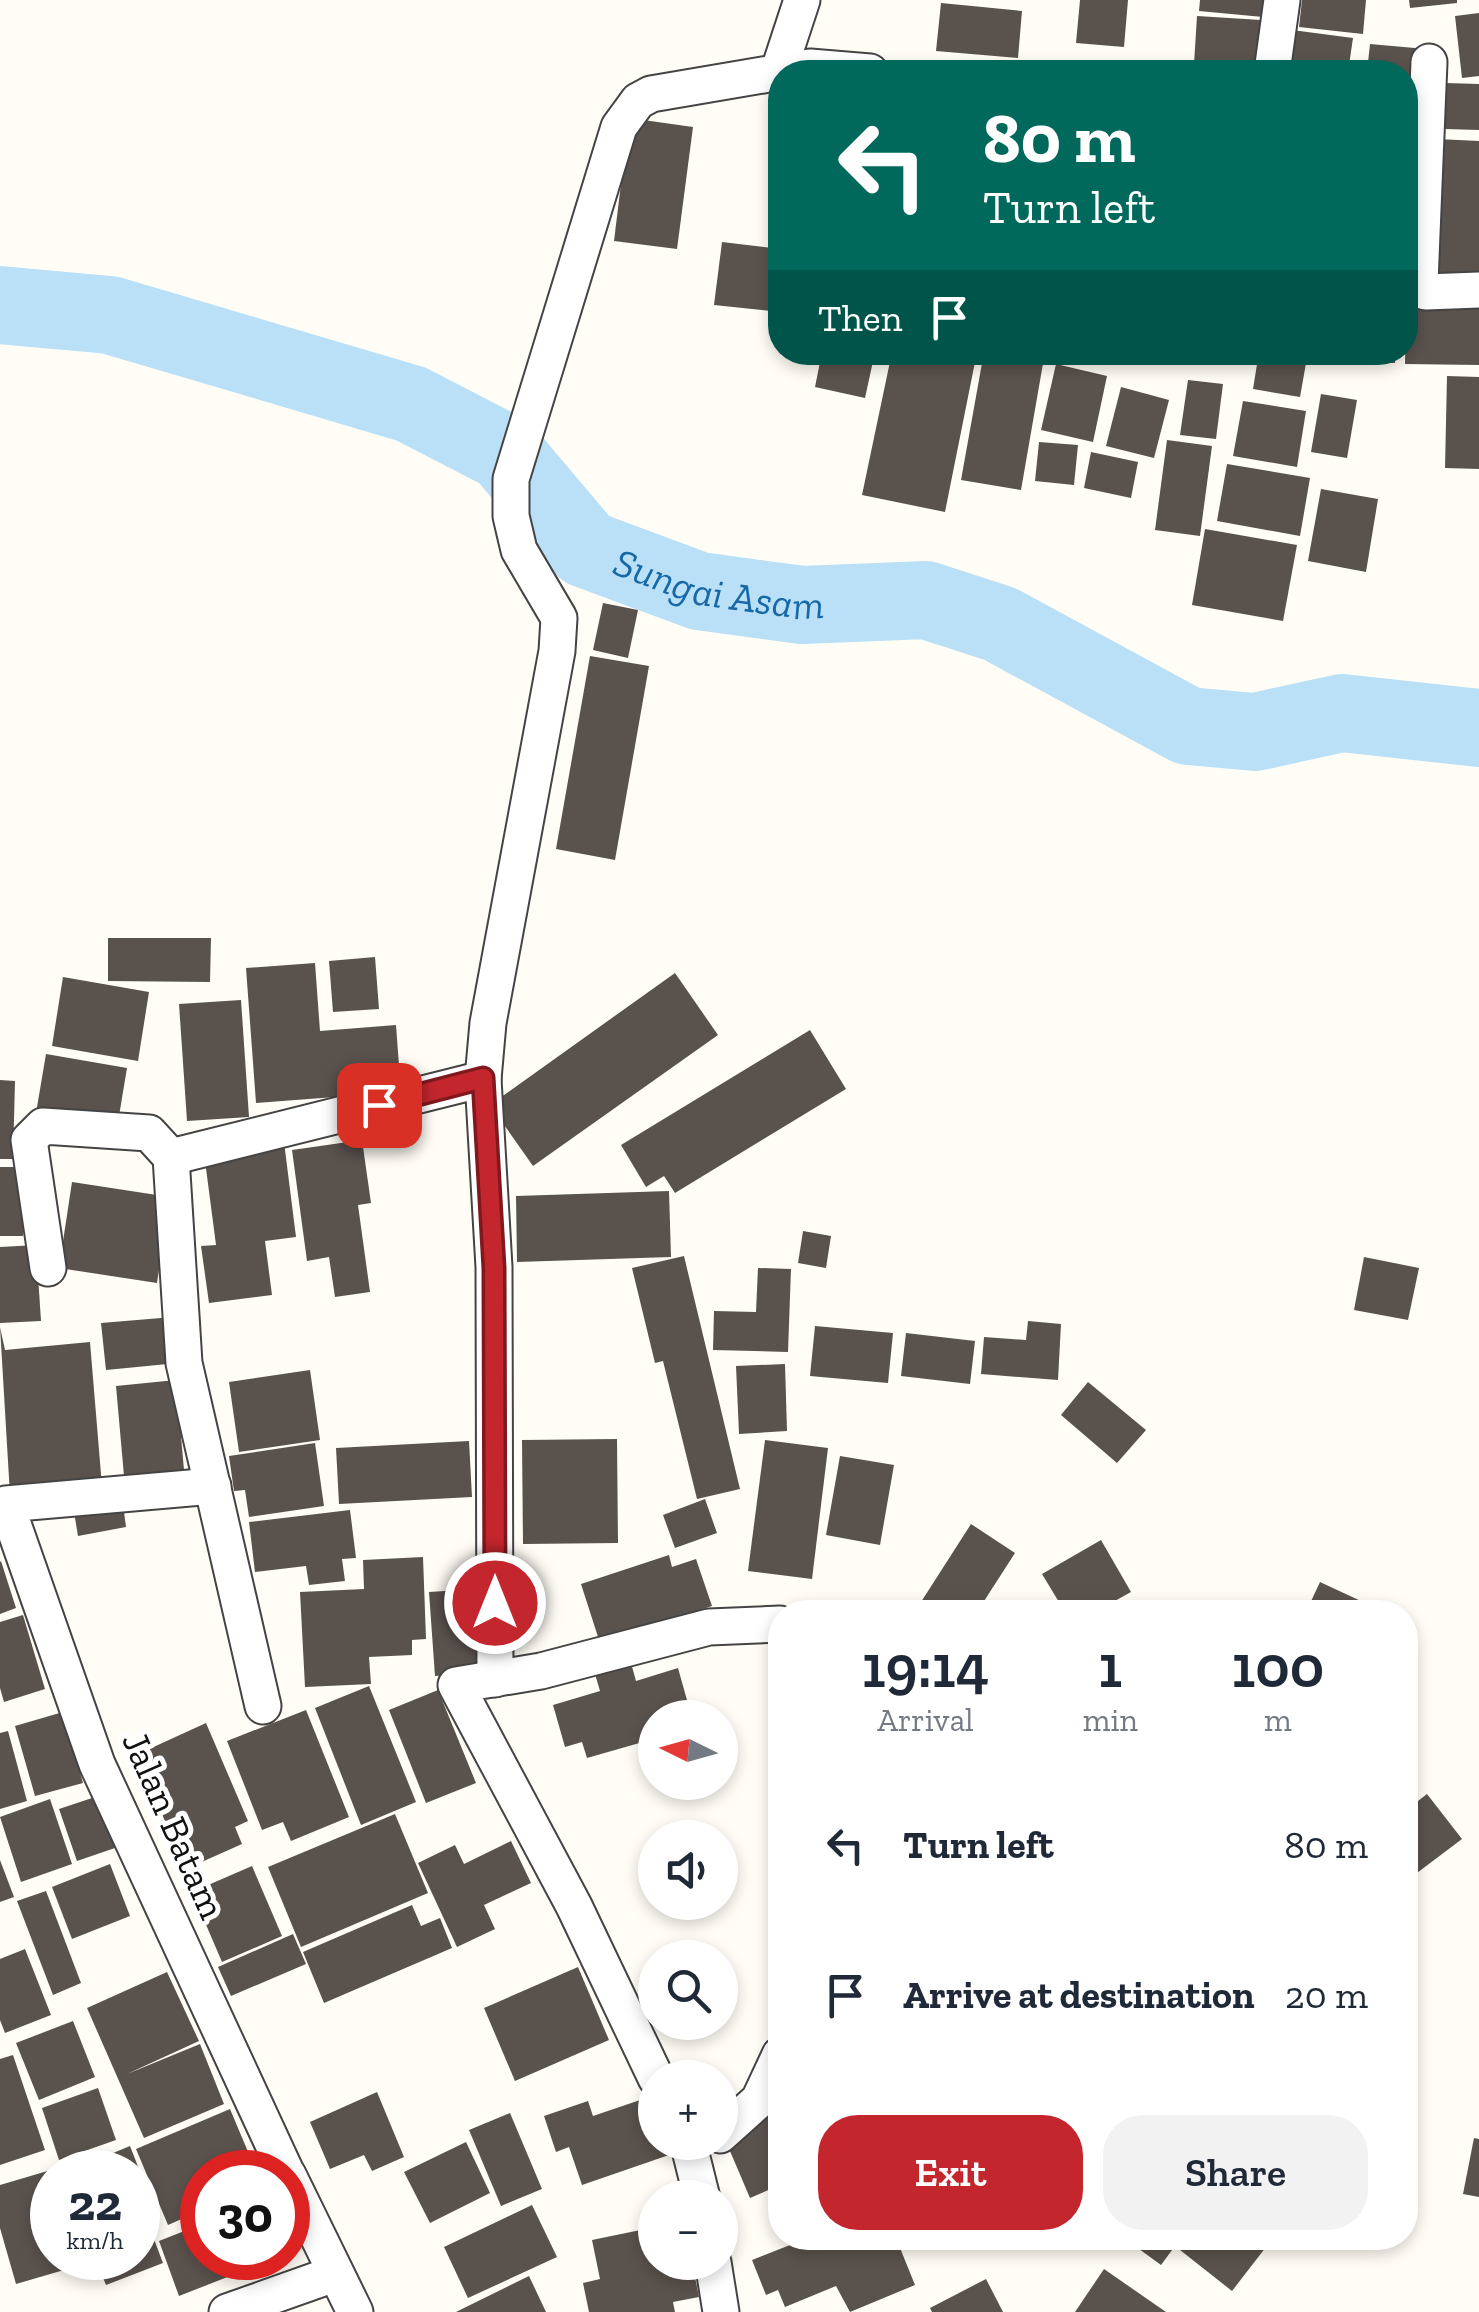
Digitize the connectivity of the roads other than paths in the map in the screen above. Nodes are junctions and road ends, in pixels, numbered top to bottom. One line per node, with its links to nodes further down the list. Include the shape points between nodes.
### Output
1 (802, 0): 3 (street)
2 (1282, 0): 4 (street)
3 (782, 60)
4 (1274, 60)
5 (1429, 62): 7 (street, via 1420,283 1426,292)
6 (768, 74): 8 (street, via 652,94 619,126 511,479 518,550 559,618)
7 (1479, 290)
8 (483, 1078): 9 (street); 13 (street, via 494,1268)
9 (171, 1157): 10 (street, via 149,1134 43,1126 33,1133); 11 (street, via 184,1363)
10 (48, 1268)
11 (213, 1486): 14 (street); 18 (street, Jalan Batam, via 6,1504 97,1764)
12 (768, 1624): 13 (street, via 708,1627)
13 (496, 1678): 15 (street, via 456,1685)
14 (264, 1706)
15 (647, 2060)
16 (768, 2081): 17 (street, via 759,2100)
17 (738, 2117)
18 (276, 2150)
19 (310, 2223): 20 (street, Jalan Batam)
20 (334, 2274): 22 (street); 23 (street, Jalan Batam)
21 (716, 2280): 24 (street)
22 (227, 2312)
23 (355, 2312)
24 (722, 2312)

